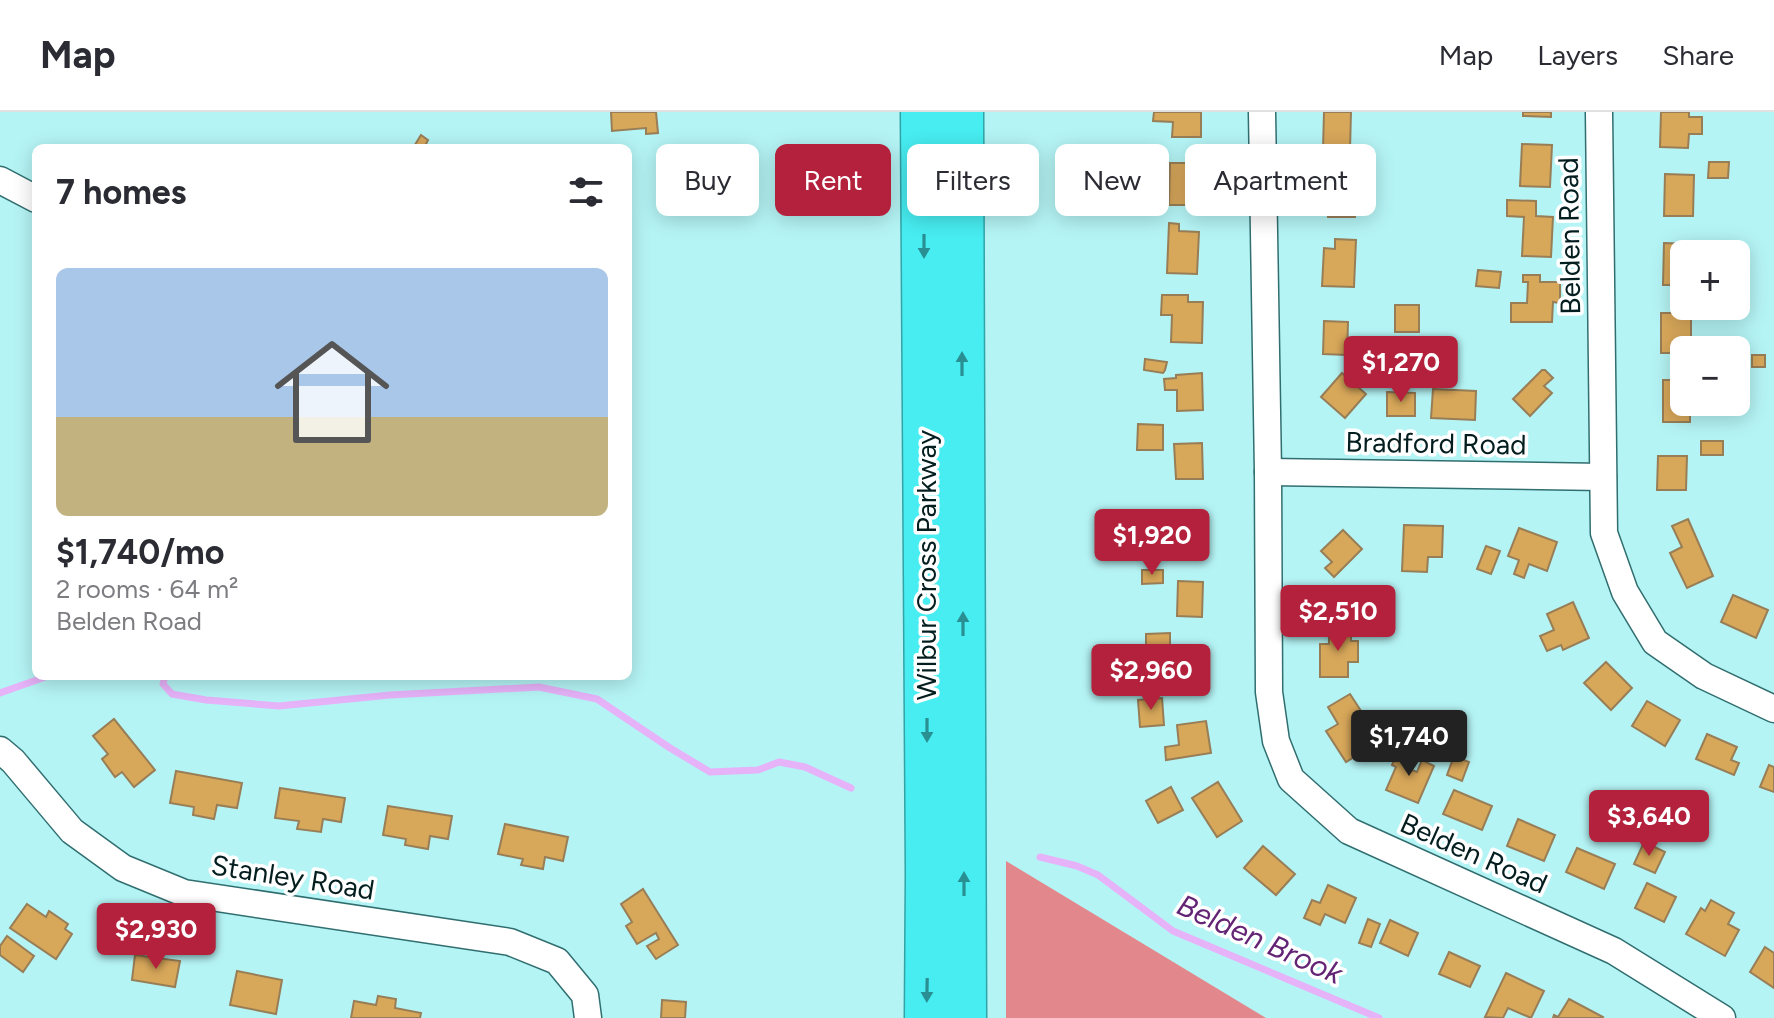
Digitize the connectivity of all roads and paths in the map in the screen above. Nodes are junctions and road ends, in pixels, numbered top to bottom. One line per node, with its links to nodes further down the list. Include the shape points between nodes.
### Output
1 (923, 112): 12 (highway, Wilbur Cross Parkway, one-way to 12)
2 (961, 112): 13 (highway, Wilbur Cross Parkway, one-way to 2)
3 (1262, 112): 7 (street, Belden Road)
4 (1599, 112): 8 (street, Belden Road)
5 (0, 180): 6 (street)
6 (32, 197)
7 (1268, 472): 8 (street, Bradford Road); 14 (street, Belden Road, via 1269,692 1276,741 1291,779 1349,831 1614,951)
8 (1603, 477): 9 (street, Belden Road, via 1604,533 1625,592 1655,642 1704,676)
9 (1774, 709)
10 (0, 750): 11 (street, Stanley Road, via 72,831 123,868 184,893 510,942 557,961 585,995)
11 (588, 1018)
12 (927, 1018)
13 (964, 1018)
14 (1722, 1018)

